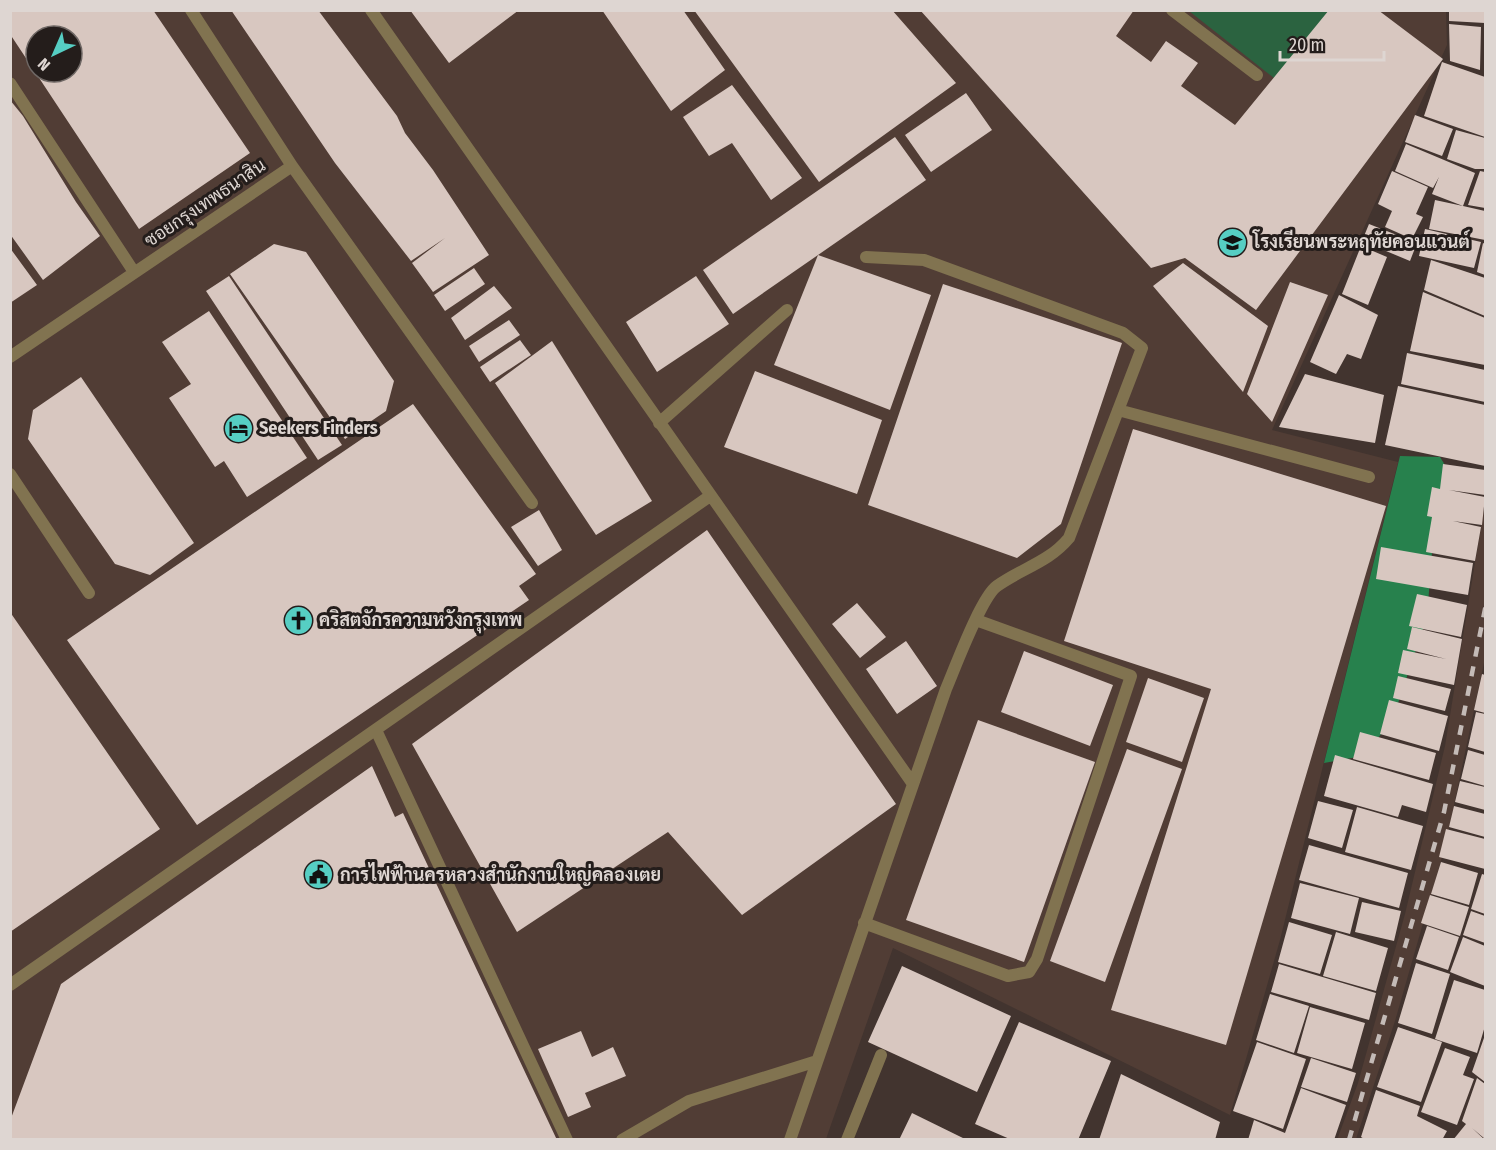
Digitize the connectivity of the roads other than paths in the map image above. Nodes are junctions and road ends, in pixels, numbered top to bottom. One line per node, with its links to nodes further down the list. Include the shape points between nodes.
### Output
1 (191, 10): 6 (street, ซอยกรุงเทพธนาสิน)
2 (371, 10): 12 (street)
3 (1172, 10): 4 (street)
4 (1257, 75)
5 (10, 83): 8 (street, ซอยกรุงเทพธนาสิน)
6 (292, 166): 8 (street, ซอยกรุงเทพธนาสิน); 16 (street)
7 (866, 257): 11 (street, via 924,260 1123,333 1142,348)
8 (134, 272): 10 (street, ซอยกรุงเทพธนาสิน)
9 (787, 310): 12 (street)
10 (10, 357)
11 (1118, 410): 14 (street); 18 (street, via 1070,538 1056,554 994,587)
12 (659, 423): 15 (street)
13 (10, 474): 17 (street)
14 (1369, 477)
15 (710, 496): 19 (street); 20 (street)
16 (532, 503)
17 (89, 592)
18 (976, 620): 20 (street, via 946,689); 21 (street, via 1131,676 1037,959 1029,972 1008,976)
19 (376, 730): 22 (street); 25 (street)
20 (913, 784): 21 (street)
21 (864, 923): 24 (street)
22 (10, 986)
23 (881, 1055): 28 (street)
24 (817, 1061): 26 (street, via 690,1101); 27 (street)
25 (567, 1140)
26 (622, 1140)
27 (790, 1140)
28 (847, 1140)

